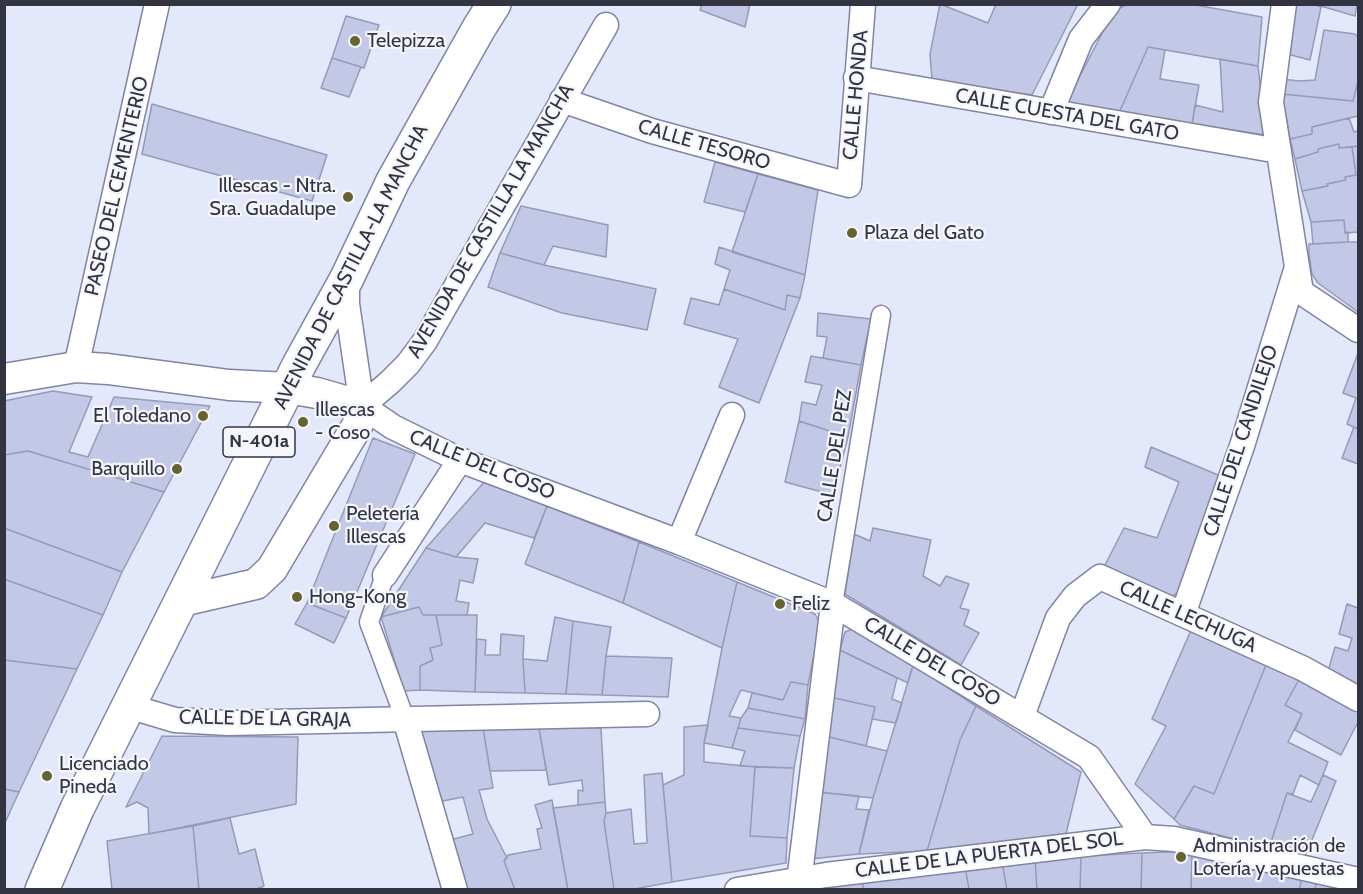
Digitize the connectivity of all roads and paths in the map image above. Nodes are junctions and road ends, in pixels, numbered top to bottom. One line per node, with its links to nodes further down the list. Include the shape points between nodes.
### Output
1 (157, 4): 16 (street, PASEO DEL CEMENTERIO)
2 (494, 4): 13 (main road, AVENIDA DE CASTILLA-LA MANCHA / N-401a, via 393,181)
3 (863, 4): 7 (street, CALLE HONDA)
4 (1108, 4): 9 (street, via 1081,39)
5 (1284, 4): 10 (street, via 1271,102)
6 (606, 25): 8 (street, AVENIDA DE CASTILLA LA MANCHA)
7 (856, 78): 9 (street, CALLE CUESTA DEL GATO); 11 (street, CALLE HONDA)
8 (562, 100): 11 (street, CALLE TESORO, via 652,131); 19 (street, AVENIDA DE CASTILLA LA MANCHA, via 425,341 408,364)
9 (1051, 112): 10 (street, CALLE CUESTA DEL GATO)
10 (1279, 152): 12 (street)
11 (849, 184)
12 (1297, 267): 15 (street, via 1300,292); 26 (street, CALLE DEL CANDILEJO, via 1242,446)
13 (347, 278): 18 (main road, AVENIDA DE CASTILLA-LA MANCHA / N-401a); 19 (street, via 347,304)
14 (880, 315): 25 (street, CALLE DEL PEZ)
15 (1359, 330)
16 (76, 367): 17 (street, CALLE DEL COSO); 18 (street, CALLE DEL COSO)
17 (4, 379)
18 (288, 388): 19 (street, CALLE DEL COSO); 24 (main road, AVENIDA DE CASTILLA-LA MANCHA / N-401a)
19 (362, 406): 21 (street, CALLE DEL COSO, via 393,427); 24 (street, via 357,426 272,569 256,584)
20 (732, 414): 22 (street)
21 (460, 460): 22 (street, CALLE DEL COSO); 23 (street)
22 (679, 542): 25 (street, CALLE DEL COSO)
23 (385, 575): 31 (street, via 369,622)
24 (182, 601): 28 (main road, AVENIDA DE CASTILLA-LA MANCHA / N-401a)
25 (834, 604): 30 (street, CALLE DEL COSO); 34 (street)
26 (1183, 614): 27 (street, CALLE LECHUGA, via 1304,669); 30 (street, CALLE LECHUGA, via 1100,578 1075,596 1058,618)
27 (1359, 699)
28 (128, 706): 31 (street, CALLE DE LA GRAJA, via 175,720 228,723); 35 (main road, AVENIDA DE CASTILLA-LA MANCHA / N-401a, via 76,808)
29 (647, 714): 31 (street, CALLE DE LA GRAJA)
30 (1022, 716): 32 (street, CALLE DEL COSO, via 1089,757)
31 (405, 719): 36 (street)
32 (1145, 837): 33 (street, CALLE DE LA PUERTA DEL SOL, via 1174,839); 34 (street, CALLE DE LA PUERTA DEL SOL)
33 (1359, 880)
34 (798, 884): 37 (street, CALLE DE LA PUERTA DEL SOL)
35 (42, 890)
36 (455, 890)
37 (737, 890)

